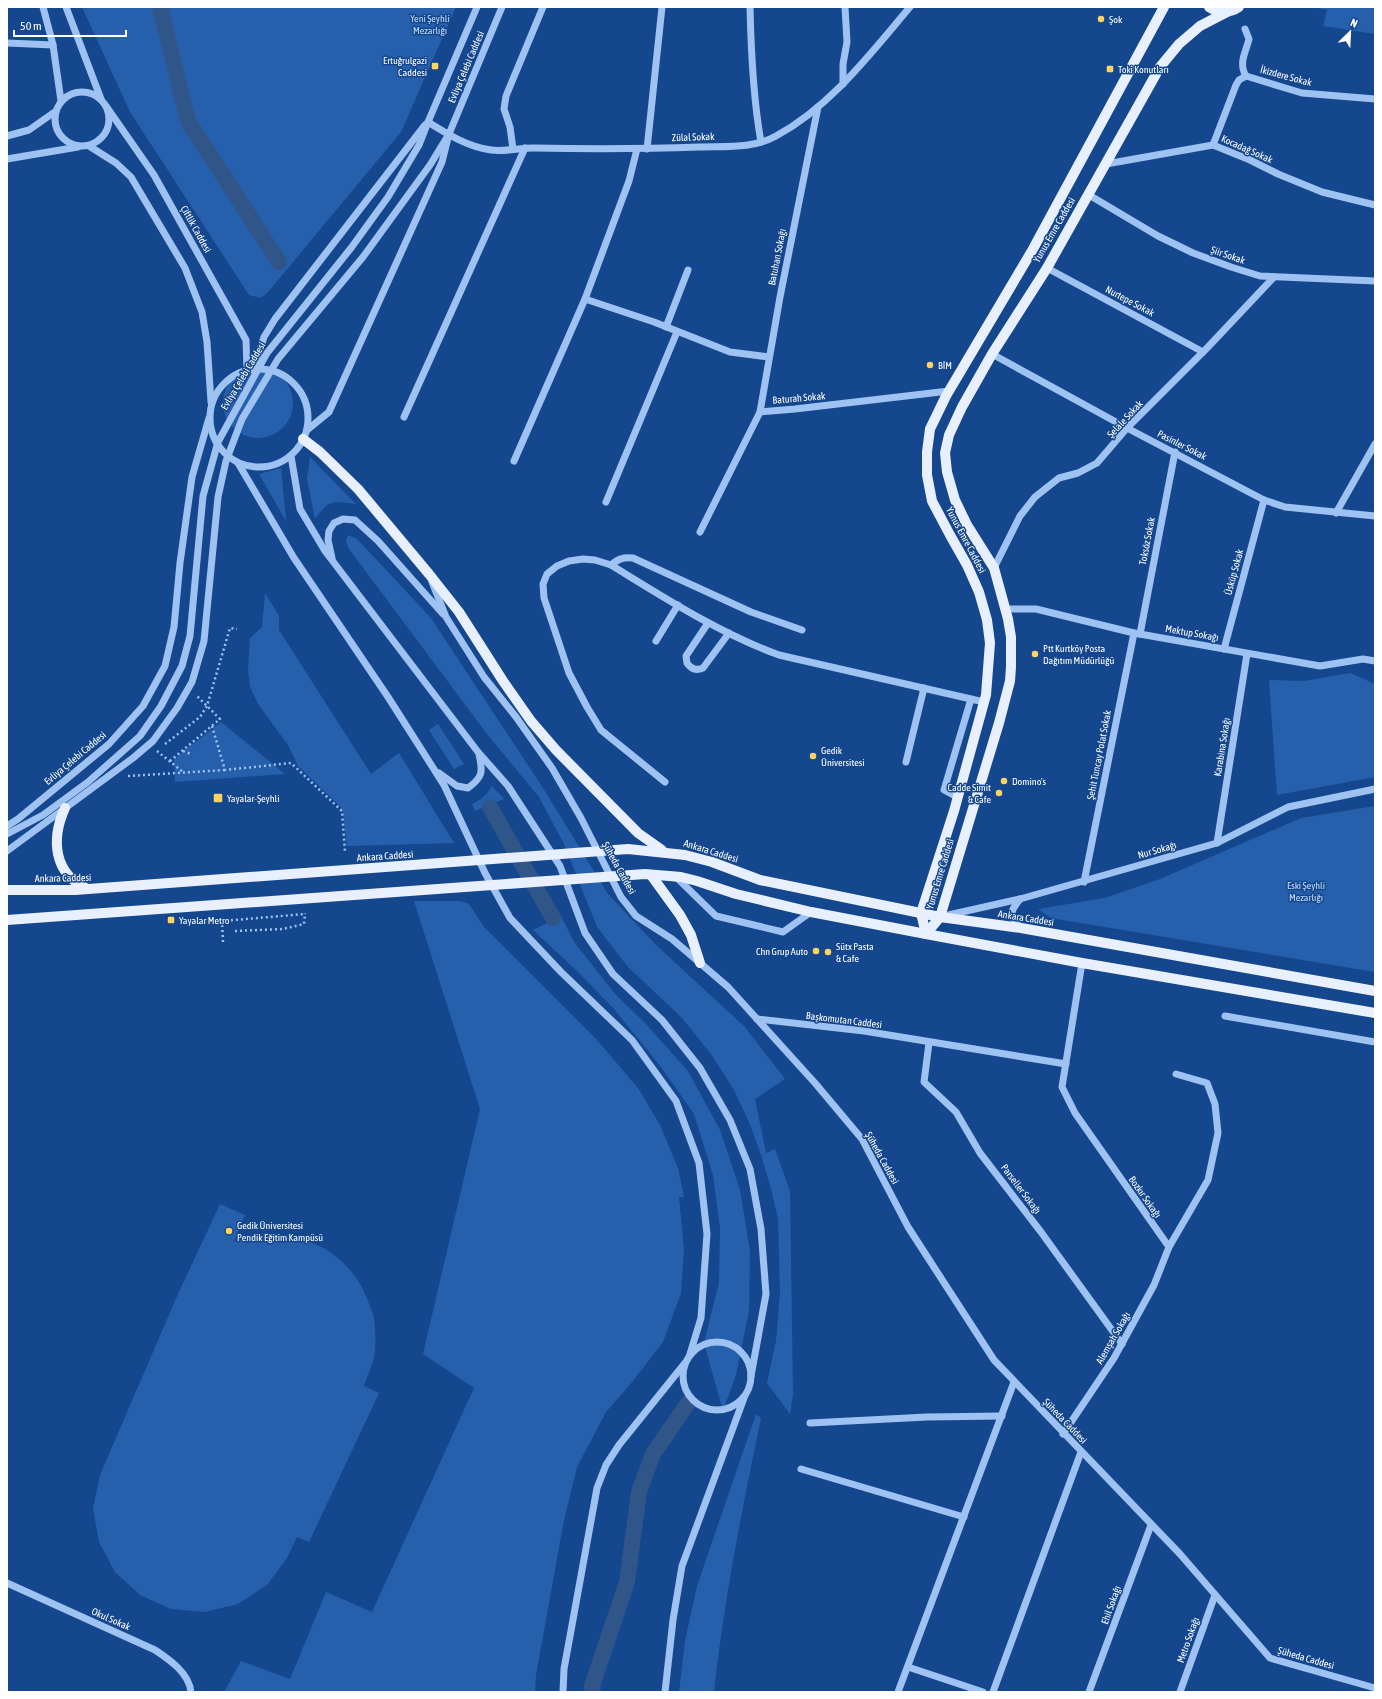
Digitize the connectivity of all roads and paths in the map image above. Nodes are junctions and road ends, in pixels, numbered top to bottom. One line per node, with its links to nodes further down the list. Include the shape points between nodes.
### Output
1 (43, 7): 16 (street)
2 (66, 7): 19 (street)
3 (477, 7): 25 (street, Evliya Çelebi Caddesi)
4 (502, 7): 26 (street, Evliya Çelebi Caddesi)
5 (543, 7): 33 (street, via 506,96 504,109)
6 (662, 7): 35 (street)
7 (750, 7): 28 (street, via 757,122)
8 (844, 7): 18 (street, via 847,42)
9 (910, 7): 18 (street, Zülal Sokak)
10 (1164, 7): 51 (main road, Yunus Emre Caddesi, via 1033,249)
11 (1209, 7): 13 (main road, via 1218,12)
12 (1239, 7): 13 (main road, Yunus Emre Caddesi)
13 (1227, 12): 37 (main road, Yunus Emre Caddesi, via 1200,26 1179,44 1165,61)
14 (1245, 29): 17 (street, via 1249,39 1242,70)
15 (7, 43): 16 (street)
16 (53, 45): 21 (street)
17 (1246, 76): 20 (street, İkizdere Sokak, via 1302,93); 29 (street, İkizdere Sokak, via 1236,85)
18 (843, 84): 23 (street, Zülal Sokak)
19 (101, 99): 21 (street, via 87,92 79,92); 22 (street)
20 (1375, 99)
21 (61, 101): 24 (street)
22 (106, 106): 30 (street, via 109,117 108,130 103,137); 50 (street, Çiftlik Caddesi, via 158,181 246,340)
23 (818, 107): 28 (street, Zülal Sokak, via 792,126); 49 (street, Batuhan Sokağı)
24 (56, 111): 27 (street, via 28,130); 31 (street, via 56,124 60,135 66,141)
25 (428, 122): 26 (street, Zülal Sokak); 50 (street, Evliya Çelebi Caddesi, via 275,319 264,337); 106 (street, Evliya Çelebi Caddesi, via 410,162 388,197 267,353 218,442 202,496 190,636 182,666 161,706 140,736 88,782 43,815)
26 (448, 134): 33 (street, Zülal Sokak, via 468,144 492,151); 57 (street, Evliya Çelebi Caddesi, via 442,162 329,412); 84 (street, Evliya Çelebi Caddesi, via 430,165 363,257 278,359 242,419 226,461 218,497 204,641)
27 (7, 136)
28 (761, 142): 35 (street, Zülal Sokak)
29 (1213, 145): 37 (street, Kocadağ Sokak); 39 (street, Kocadağ Sokak, via 1322,192)
30 (89, 146): 31 (street); 52 (street, via 116,163 131,177 185,268 202,312 207,342)
31 (81, 147): 36 (street)
32 (525, 148): 33 (street, Zülal Sokak); 34 (street, Zülal Sokak); 54 (street)
33 (513, 149)
34 (637, 149): 35 (street, Zülal Sokak); 44 (street, via 629,181)
35 (647, 149)
36 (7, 159)
37 (1106, 164): 38 (main road, Yunus Emre Caddesi)
38 (1089, 195): 40 (main road, Yunus Emre Caddesi); 42 (street, Şiir Sokak, via 1158,236 1193,253 1260,276)
39 (1375, 205)
40 (1047, 268): 47 (street, Nurtepe Sokak); 48 (main road, Yunus Emre Caddesi)
41 (688, 270): 45 (street)
42 (1274, 276): 43 (street, Şiir Sokak); 47 (street, Şelale Sokak)
43 (1375, 281)
44 (585, 299): 45 (street); 61 (street)
45 (666, 327): 46 (street)
46 (677, 332): 49 (street, via 730,352); 64 (street)
47 (1203, 352): 56 (street, Şelale Sokak)
48 (992, 354): 56 (street, Pasinler Sokak); 70 (main road, Yunus Emre Caddesi, via 958,414 948,436 945,453 955,500 966,525)
49 (769, 357): 53 (street, Batuhan Sokağı)
50 (251, 370): 52 (street, via 240,372 227,380); 57 (street, via 270,370 285,376 297,387 305,400 309,416)
51 (949, 391): 53 (street, Baturah Sokak); 87 (main road, Yunus Emre Caddesi, via 930,429 927,475 932,501 967,565 979,592 987,620 990,643)
52 (211, 403): 55 (street)
53 (760, 412): 67 (street, Baturah Sokak)
54 (404, 417)
55 (209, 418): 62 (street, via 211,432 217,445); 105 (street, Evliya Çelebi Caddesi, via 192,477 174,627 166,666 143,706 109,744)
56 (1128, 428): 59 (street, Pasinler Sokak); 70 (street, Şelale Sokak, via 1097,463 1078,473 1058,478 1034,497 1020,516)
57 (305, 435): 60 (street); 71 (main road, via 358,489)
58 (1375, 444): 65 (street)
59 (1174, 452): 63 (street, Pasinler Sokak); 79 (street, Toksöz Sokak)
60 (292, 456): 62 (street, via 266,467); 68 (street, via 300,509)
61 (514, 461)
62 (238, 463): 97 (street, via 294,558)
63 (1264, 500): 65 (street, Pasinler Sokak, via 1285,507); 81 (street, Üsküp Sokak)
64 (606, 502)
65 (1336, 513): 66 (street, Pasinler Sokak)
66 (1375, 516)
67 (700, 532)
68 (333, 562): 74 (street, via 328,540 329,531 334,523 343,519 355,520 378,541); 93 (street)
69 (611, 565): 72 (street); 77 (street, via 617,559 633,558 744,609); 101 (street, via 582,559 557,566 547,574 543,584 544,598 569,673 601,730)
70 (994, 568): 73 (main road, Yunus Emre Caddesi)
71 (430, 574): 74 (street, Şüheda Caddesi); 110 (main road, via 459,612 531,721 638,833)
72 (678, 605): 75 (street); 80 (street)
73 (1005, 609): 79 (street, Mektup Sokağı, via 1036,609); 121 (main road, Yunus Emre Caddesi, via 1011,636 1010,681)
74 (446, 617): 127 (street, Şüheda Caddesi, via 484,677 552,768 622,897 636,916 672,939)
75 (708, 622): 78 (street); 78 (street, via 686,656 687,663 692,669 703,668)
76 (237, 629): 88 (path, via 230,628)
77 (802, 630)
78 (729, 633): 85 (street, via 779,655)
79 (1137, 633): 81 (street, Mektup Sokağı); 113 (street, Şehit Tuncay Polat Sokak)
80 (656, 641)
81 (1224, 649): 82 (street, Mektup Sokağı)
82 (1247, 654): 83 (street, Mektup Sokağı, via 1320,666 1363,659); 107 (street, Karabina Sokağı)
83 (1375, 661)
84 (189, 687): 88 (path); 104 (street, Evliya Çelebi Caddesi, via 153,740 134,758)
85 (924, 688): 86 (street); 96 (street)
86 (971, 699): 87 (street); 103 (street, via 944,790)
87 (984, 702): 103 (main road, Yunus Emre Caddesi)
88 (207, 706): 89 (path, via 220,719); 91 (path, via 200,717)
89 (212, 726): 92 (path); 98 (path)
90 (152, 747): 95 (path)
91 (160, 748)
92 (183, 751): 94 (path); 95 (path)
93 (478, 752): 97 (street, via 482,770 477,781 468,788 457,786); 141 (street, via 508,786 560,866 585,933 593,945 613,974 662,1020 700,1068 730,1120 750,1169 761,1229 766,1294)
94 (191, 754)
95 (170, 761): 99 (path)
96 (906, 762)
97 (434, 769): 139 (street, via 510,918 561,972 632,1040 676,1101 699,1163 707,1234 701,1318)
98 (225, 770): 99 (path); 109 (path, via 291,763 342,810)
99 (183, 772): 100 (path)
100 (124, 776)
101 (665, 782)
102 (1375, 789): 107 (street, Nur Sokağı, via 1288,807)
103 (957, 797): 119 (main road, Yunus Emre Caddesi)
104 (65, 808): 108 (street, Evliya Çelebi Caddesi); 114 (main road, via 60,820 57,853 62,868 72,879)
105 (7, 826)
106 (7, 834)
107 (1216, 843): 113 (street, Nur Sokağı)
108 (7, 851)
109 (344, 852)
110 (663, 852): 114 (main road, Ankara Caddesi, via 628,849); 119 (main road, Ankara Caddesi, via 697,858 760,880)
111 (651, 875): 112 (main road); 116 (main road); 127 (main road, via 680,915 691,935)
112 (676, 877): 118 (main road); 118 (street, via 716,916 783,932)
113 (1084, 882): 117 (street, Nur Sokağı)
114 (90, 889): 115 (main road, Ankara Caddesi)
115 (7, 890)
116 (307, 897): 120 (path); 122 (main road)
117 (1020, 900): 121 (street, Nur Sokağı); 123 (street, via 1011,913)
118 (811, 912): 125 (main road)
119 (921, 913): 121 (main road, Ankara Caddesi); 125 (main road, Yunus Emre Caddesi)
120 (305, 914): 124 (path, via 304,924 283,929); 126 (path, via 222,921)
121 (940, 916): 123 (main road, Ankara Caddesi); 125 (main road, Yunus Emre Caddesi)
122 (7, 920)
123 (1021, 928): 129 (main road, Ankara Caddesi)
124 (234, 931)
125 (926, 934): 128 (main road)
126 (223, 942)
127 (700, 963): 132 (street, Şüheda Caddesi, via 728,987)
128 (1082, 963): 130 (main road); 135 (street, Bozkır Sokağı)
129 (1375, 991)
130 (1375, 1013)
131 (1225, 1016): 133 (street)
132 (757, 1019): 134 (street, Başkomutan Caddesi, via 864,1031); 142 (street, Şüheda Caddesi, via 862,1139 908,1227 994,1360)
133 (1375, 1042)
134 (929, 1043): 135 (street, Başkomutan Caddesi); 138 (street, Parseller Sokağı, via 924,1082 956,1112 980,1153)
135 (1066, 1064): 137 (street, Bozkır Sokağı, via 1062,1086 1075,1113)
136 (1176, 1074): 137 (street, via 1207,1083 1215,1104 1218,1133 1208,1180)
137 (1169, 1247): 138 (street, Alemşah Sokağı, via 1154,1285)
138 (1122, 1344): 146 (street, Alemşah Sokağı)
139 (690, 1354): 140 (street); 141 (street, via 711,1342 723,1343 743,1354)
140 (685, 1363): 143 (street, via 683,1385 695,1403 715,1411 726,1410); 156 (street, via 619,1445 606,1465 597,1488 564,1669)
141 (751, 1376): 143 (street)
142 (1014, 1382): 144 (street); 146 (street, Şüheda Caddesi)
143 (744, 1398): 157 (street, via 682,1566)
144 (1002, 1416): 145 (street); 149 (street)
145 (810, 1423)
146 (1063, 1434): 147 (street, Şüheda Caddesi)
147 (1081, 1452): 150 (street, Şüheda Caddesi); 160 (street)
148 (800, 1469): 149 (street)
149 (964, 1517): 153 (street)
150 (1151, 1525): 152 (street, Şüheda Caddesi); 161 (street, Ehil Sokağı)
151 (7, 1583): 155 (street, Okul Sokak, via 155,1650 182,1672)
152 (1215, 1595): 154 (street, Şüheda Caddesi, via 1270,1658); 162 (street, Metro Sokağı)
153 (908, 1667): 158 (street); 159 (street)
154 (1375, 1688)
155 (192, 1692)
156 (563, 1692)
157 (665, 1692)
158 (898, 1692)
159 (983, 1692)
160 (993, 1692)
161 (1089, 1692)
162 (1180, 1692)

